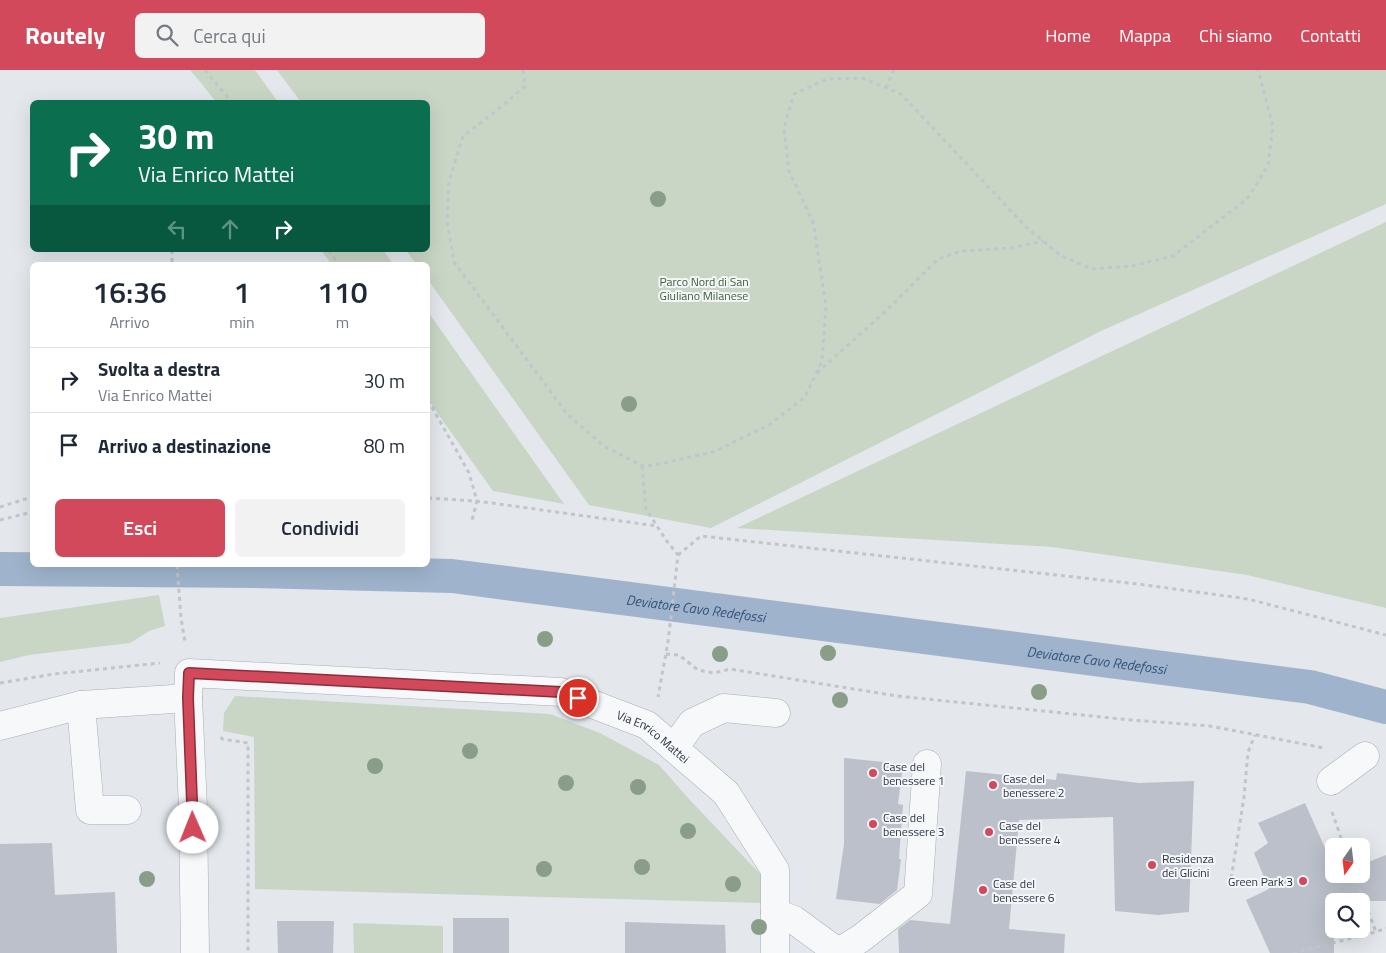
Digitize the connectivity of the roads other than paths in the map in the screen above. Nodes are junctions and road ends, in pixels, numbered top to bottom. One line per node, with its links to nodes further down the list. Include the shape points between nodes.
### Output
1 (189, 685): 2 (street, Via Enrico Mattei); 5 (street, Via Enrico Mattei, via 561,692 647,725); 11 (street)
2 (81, 705): 4 (street, Via Enrico Mattei); 9 (street, via 90,810)
3 (776, 713): 5 (street, via 724,708 692,723)
4 (0, 726)
5 (674, 748): 10 (street, Via Enrico Mattei, via 726,793 775,870)
6 (1365, 756): 8 (street)
7 (927, 764): 13 (street, via 918,894 860,940)
8 (1331, 781)
9 (126, 810)
10 (775, 913): 12 (street, Via Enrico Mattei); 13 (street, via 794,920)
11 (195, 953)
12 (776, 953)
13 (838, 953)

